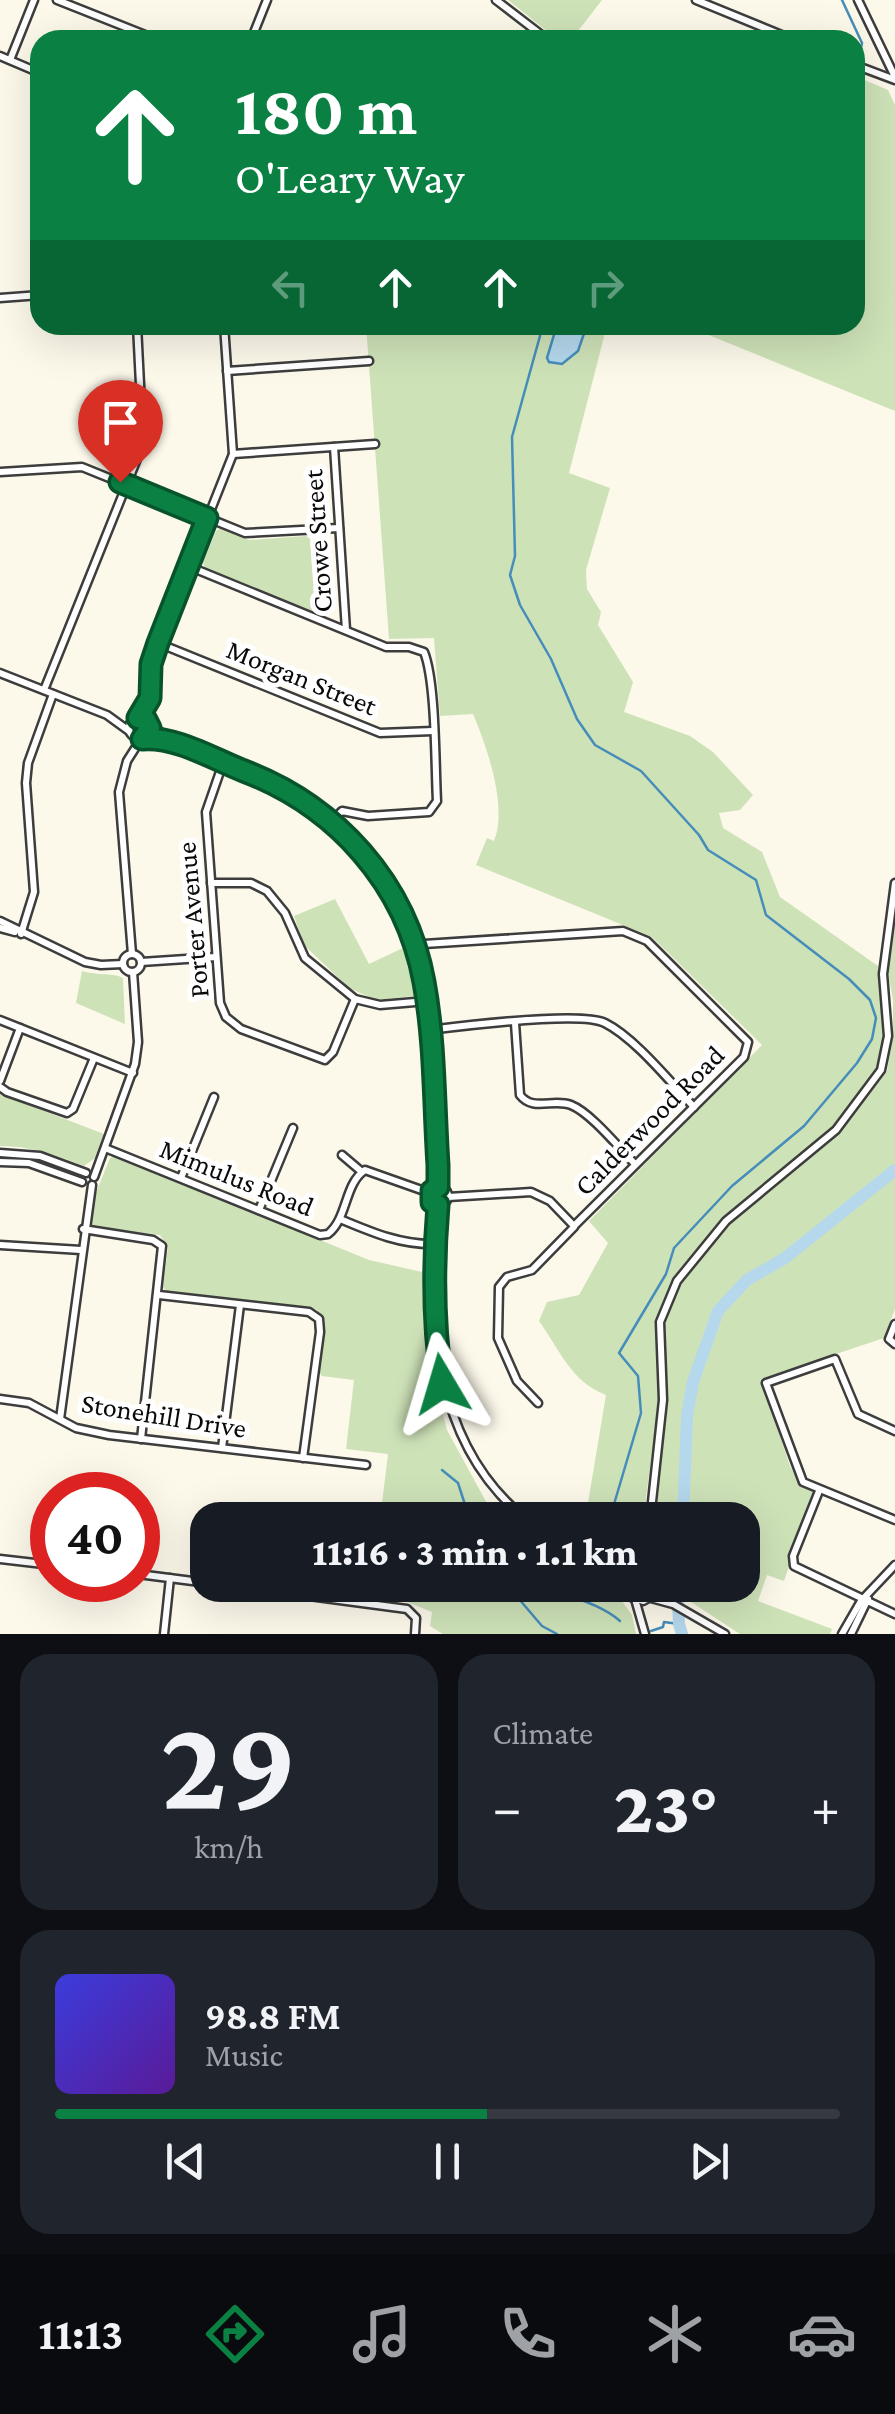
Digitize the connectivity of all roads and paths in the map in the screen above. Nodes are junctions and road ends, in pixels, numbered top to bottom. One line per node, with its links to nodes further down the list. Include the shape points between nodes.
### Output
1 (34, 0): 12 (street)
2 (56, 0): 7 (street)
3 (267, 0): 8 (street)
4 (496, 0): 9 (street)
5 (696, 0): 10 (street)
6 (858, 0): 15 (street)
7 (126, 30)
8 (254, 30)
9 (535, 30)
10 (770, 30)
11 (0, 56): 12 (street)
12 (10, 60): 14 (street)
13 (865, 68): 15 (street)
14 (30, 69)
15 (895, 79)
16 (30, 296): 17 (street)
17 (0, 298)
18 (138, 335): 26 (street, via 144,436)
19 (225, 335): 21 (street)
20 (369, 361): 21 (street)
21 (227, 371): 24 (street)
22 (375, 444): 23 (street)
23 (334, 447): 24 (street); 28 (street, Crowe Street)
24 (233, 454): 27 (street)
25 (0, 472): 26 (street, via 82,466)
26 (128, 485): 27 (street); 33 (street)
27 (207, 518): 28 (street, via 251,534); 29 (street)
28 (339, 528): 30 (street, Crowe Street)
29 (188, 566): 30 (street); 31 (street)
30 (346, 631): 39 (street, via 386,647 424,652)
31 (158, 643): 35 (street); 39 (street, Morgan Street, via 380,733)
32 (0, 673): 33 (street)
33 (44, 690): 34 (street)
34 (53, 694): 36 (street); 49 (street, via 28,763 34,892)
35 (150, 698): 37 (street); 38 (street)
36 (108, 715): 37 (street); 40 (street)
37 (136, 718): 38 (street); 40 (street)
38 (149, 724): 41 (street); 42 (street)
39 (432, 731): 45 (street, via 434,808 368,816 342,810)
40 (130, 732): 41 (street); 43 (street)
41 (142, 739): 42 (street); 43 (street)
42 (176, 743): 44 (street)
43 (127, 761): 51 (street, via 119,792)
44 (223, 763): 45 (street, via 274,782); 47 (street, Porter Avenue, via 206,812)
45 (332, 820): 50 (street, via 392,891)
46 (895, 882): 101 (street, via 881,1070 836,1130 726,1222 676,1281 660,1322 663,1400)
47 (211, 883): 52 (street, Porter Avenue); 56 (street, via 250,883 267,892 285,913 305,958)
48 (0, 924): 49 (street)
49 (19, 933): 54 (street, via 96,965)
50 (414, 948): 57 (street); 66 (street, Calderwood Road, via 613,930 647,941 748,1042 744,1056)
51 (132, 954): 53 (street); 54 (street)
52 (216, 957): 53 (street); 56 (street, Porter Avenue, via 226,1017 316,1059 329,1058)
53 (141, 962): 55 (street)
54 (123, 964): 55 (street)
55 (132, 972): 63 (street, Stonehill Drive, via 138,1042)
56 (355, 999): 57 (street, via 380,1005)
57 (427, 1001): 61 (street)
58 (0, 1020): 60 (street)
59 (515, 1023): 61 (street); 66 (street, via 584,1018 608,1024); 72 (street, via 524,1101 580,1109)
60 (20, 1028): 62 (street); 64 (street)
61 (429, 1030): 76 (street)
62 (94, 1058): 63 (street); 64 (street, via 66,1113)
63 (132, 1073): 68 (street, Stonehill Drive)
64 (0, 1084)
65 (214, 1097): 74 (street)
66 (694, 1107): 72 (street, Calderwood Road)
67 (293, 1128): 80 (street)
68 (105, 1148): 74 (street, Mimulus Road); 75 (street, Stonehill Drive)
69 (0, 1153): 75 (street, via 40,1156)
70 (342, 1155): 73 (street)
71 (0, 1162): 75 (street)
72 (636, 1164): 82 (street, Calderwood Road)
73 (362, 1172): 77 (street); 81 (street, Mimulus Road)
74 (180, 1178): 80 (street, Mimulus Road)
75 (88, 1179): 83 (street, Stonehill Drive)
76 (438, 1187): 77 (street); 78 (street)
77 (430, 1193): 79 (street)
78 (448, 1197): 79 (street); 82 (street, Calderwood Road, via 532,1192)
79 (438, 1205): 84 (street)
80 (259, 1210): 81 (street, Mimulus Road, via 324,1236)
81 (340, 1219): 84 (street, via 398,1240)
82 (574, 1226): 92 (street, via 532,1270 503,1280 498,1338 517,1381)
83 (84, 1228): 86 (street, Stonehill Drive); 87 (street, via 162,1246)
84 (435, 1244): 100 (street, via 442,1384 455,1424)
85 (0, 1246): 86 (street)
86 (81, 1250): 93 (street, Stonehill Drive)
87 (159, 1295): 88 (street); 95 (street)
88 (240, 1305): 96 (street); 97 (street, via 309,1312 318,1319)
89 (895, 1324): 90 (street, via 889,1339)
90 (895, 1344)
91 (0, 1399): 93 (street)
92 (538, 1403)
93 (60, 1419): 95 (street, Stonehill Drive)
94 (895, 1431): 99 (street, via 858,1414 835,1359 768,1380 794,1464 803,1482)
95 (141, 1439): 96 (street, Stonehill Drive)
96 (222, 1448): 97 (street, Stonehill Drive)
97 (303, 1458): 98 (street, Stonehill Drive)
98 (366, 1465)
99 (819, 1491): 102 (street); 109 (street, via 794,1566)
100 (506, 1502)
101 (652, 1502)
102 (895, 1520)
103 (0, 1559): 104 (street)
104 (30, 1562)
105 (895, 1565): 109 (street)
106 (160, 1577): 107 (street)
107 (170, 1578): 108 (street); 117 (street)
108 (190, 1580)
109 (867, 1598): 115 (street); 121 (street); 122 (street)
110 (354, 1602): 118 (street, via 407,1609 416,1618)
111 (635, 1602): 116 (street)
112 (648, 1602): 116 (street)
113 (663, 1602): 114 (street)
114 (673, 1604): 120 (street)
115 (895, 1614)
116 (642, 1618): 119 (street)
117 (164, 1634)
118 (415, 1634)
119 (646, 1634)
120 (725, 1634)
121 (842, 1634)
122 (851, 1634)

